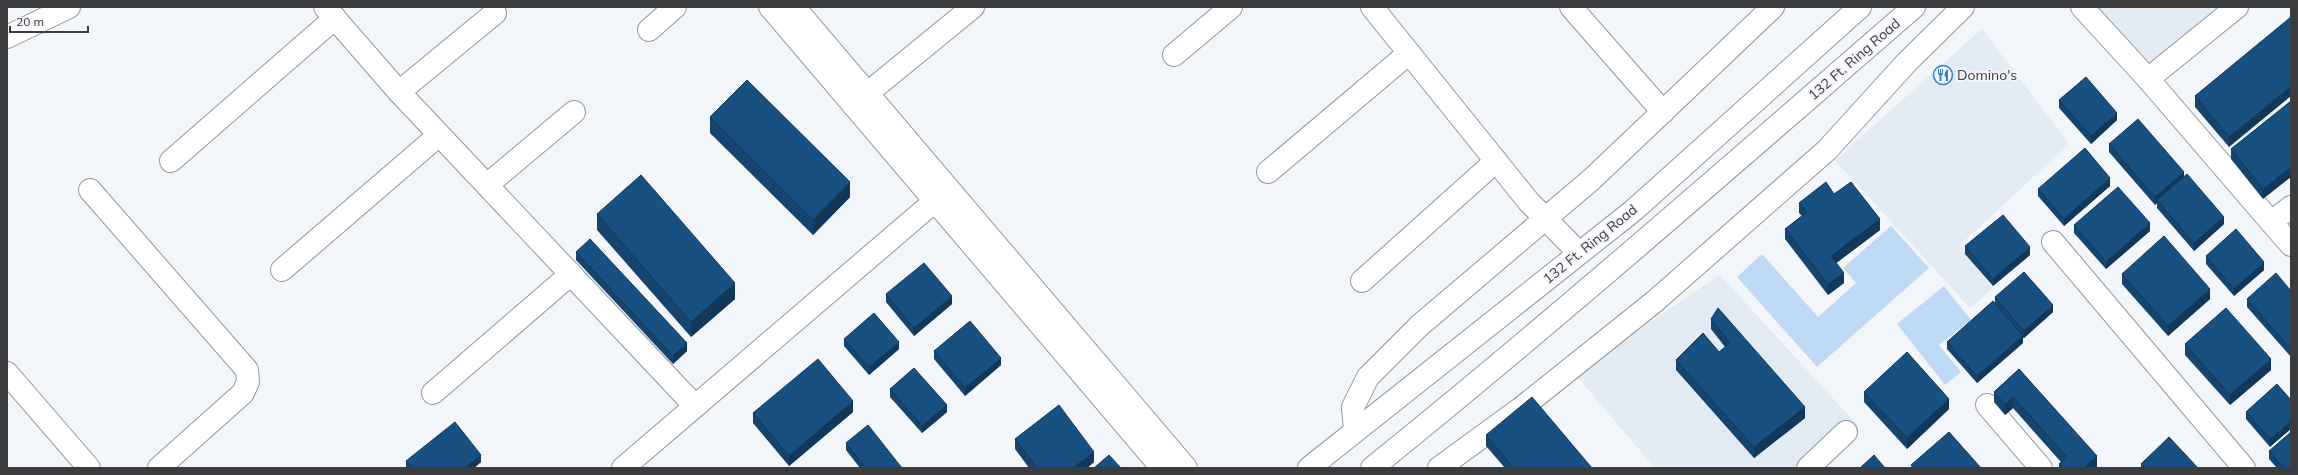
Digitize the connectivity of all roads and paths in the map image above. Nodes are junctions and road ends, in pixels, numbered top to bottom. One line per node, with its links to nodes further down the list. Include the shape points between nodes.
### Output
1 (69, 7): 18 (street)
2 (675, 7): 17 (street)
3 (770, 7): 23 (street)
4 (794, 7): 23 (street)
5 (973, 7): 23 (street)
6 (1231, 7): 20 (street)
7 (1372, 7): 19 (street)
8 (1571, 7): 25 (street)
9 (1860, 7): 38 (street, 132 Ft. Ring Road, via 1634,210)
10 (1914, 7): 54 (street, 132 Ft. Ring Road, via 1564,308)
11 (1963, 7): 55 (street, via 1827,150 1792,181 1654,302 1520,409)
12 (2082, 7): 21 (street)
13 (2237, 7): 21 (street)
14 (1765, 10): 25 (street)
15 (330, 12): 22 (street); 27 (street)
16 (495, 13): 22 (street)
17 (649, 30)
18 (7, 38)
19 (1409, 53): 28 (street); 29 (street)
20 (1174, 55)
21 (2148, 79): 35 (street)
22 (399, 92): 26 (street)
23 (861, 99): 32 (street); 52 (street)
24 (574, 112): 30 (street)
25 (1663, 112): 34 (street, via 1592,179)
26 (439, 135): 30 (street); 39 (street)
27 (171, 161)
28 (1496, 161): 34 (street); 41 (street)
29 (1268, 172)
30 (487, 184): 40 (street)
31 (90, 190): 49 (street, via 247,370 248,382 243,393)
32 (935, 201): 45 (street); 51 (street)
33 (2291, 207): 35 (street)
34 (1545, 218): 38 (street); 46 (street, via 1419,326 1368,377 1353,407)
35 (2271, 222): 37 (street)
36 (2053, 242): 58 (street)
37 (2291, 245)
38 (1579, 253): 46 (street, 132 Ft. Ring Road)
39 (282, 270)
40 (571, 274): 43 (street); 45 (street)
41 (1362, 281)
42 (7, 373): 48 (street)
43 (433, 393)
44 (1987, 405): 57 (street)
45 (695, 406): 50 (street)
46 (1355, 431): 53 (street, 132 Ft. Ring Road)
47 (1846, 432): 56 (street)
48 (89, 468)
49 (160, 468)
50 (623, 468)
51 (1162, 468)
52 (1186, 468)
53 (1309, 468)
54 (1372, 468)
55 (1439, 468)
56 (1808, 468)
57 (2041, 468)
58 (2244, 468)

